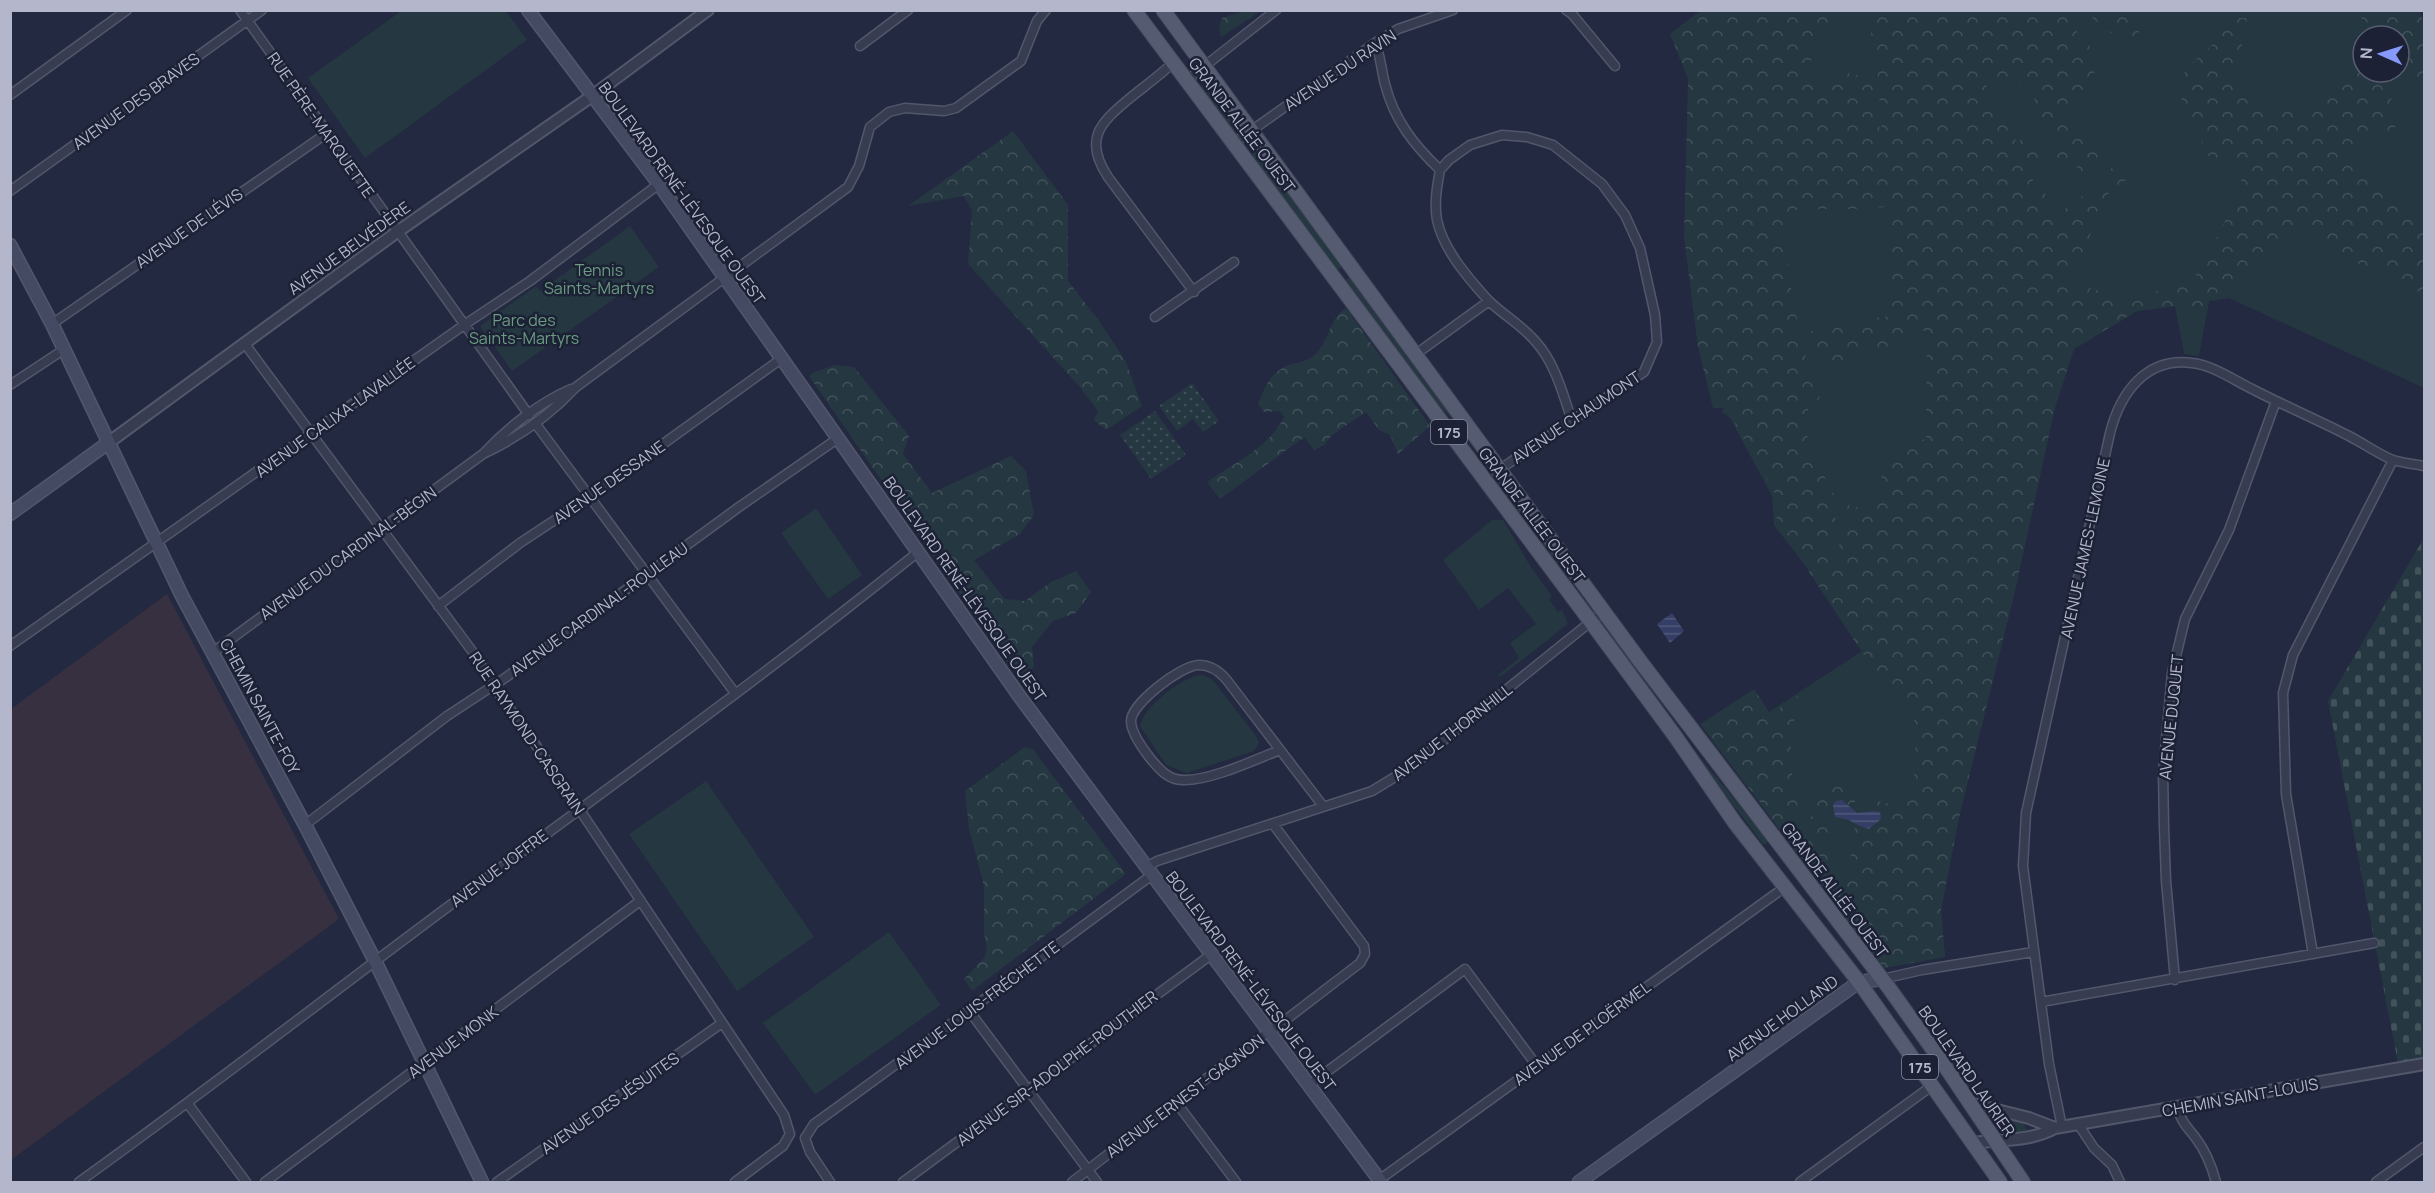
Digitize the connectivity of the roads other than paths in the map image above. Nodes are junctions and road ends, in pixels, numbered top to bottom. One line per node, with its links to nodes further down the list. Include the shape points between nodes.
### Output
1 (127, 10): 20 (street)
2 (240, 10): 13 (street, RUE PÈRE-MARQUETTE)
3 (262, 10): 13 (street, AVENUE DES BRAVES)
4 (528, 10): 21 (main road, BOULEVARD RENÉ-LÉVESQUE OUEST)
5 (708, 10): 21 (street, AVENUE BELVÉDÈRE)
6 (908, 10): 15 (street)
7 (1046, 10): 32 (street, AVENUE DU CARDINAL-BÉGIN, via 1037,21 1022,61 956,108 905,108 889,112 870,127 859,166 848,187)
8 (1134, 10): 16 (main road, GRANDE ALLÉE OUEST / 175)
9 (1163, 10): 17 (main road, GRANDE ALLÉE OUEST / 175)
10 (1276, 10): 17 (street)
11 (1453, 10): 14 (street, AVENUE DU RAVIN, via 1398,29)
12 (1566, 10): 18 (street)
13 (247, 21): 23 (street, RUE PÈRE-MARQUETTE); 27 (street, AVENUE DES BRAVES)
14 (1375, 43): 22 (street, AVENUE DU RAVIN); 25 (street, via 1395,113 1418,150)
15 (860, 46)
16 (1174, 62): 19 (main road, GRANDE ALLÉE OUEST / 175); 34 (street, via 1105,119 1098,134 1097,150 1108,177)
17 (1203, 66): 19 (street); 22 (main road, GRANDE ALLÉE OUEST / 175)
18 (1615, 66)
19 (1187, 80): 24 (main road, GRANDE ALLÉE OUEST / 175)
20 (10, 95)
21 (592, 96): 26 (main road, BOULEVARD RENÉ-LÉVESQUE OUEST); 28 (street, AVENUE BELVÉDÈRE)
22 (1252, 130): 24 (street, AVENUE DU RAVIN); 31 (main road, GRANDE ALLÉE OUEST / 175)
23 (327, 133): 28 (street, RUE PÈRE-MARQUETTE); 37 (street, AVENUE DE LÉVIS)
24 (1234, 143): 33 (main road, GRANDE ALLÉE OUEST / 175)
25 (1440, 170): 35 (street, via 1436,212 1446,246); 46 (street, AVENUE CHAUMONT, via 1470,145 1502,135 1527,137 1553,145 1602,183 1625,215 1640,248 1657,342 1644,372)
26 (659, 184): 32 (main road, BOULEVARD RENÉ-LÉVESQUE OUEST); 38 (street, AVENUE CALIXA-LAVALLÉE, via 530,281)
27 (10, 191)
28 (397, 232): 38 (street, RUE PÈRE-MARQUETTE); 39 (street, AVENUE BELVÉDÈRE)
29 (10, 245): 37 (main road, CHEMIN SAINTE-FOY)
30 (1234, 262): 34 (street)
31 (1352, 267): 33 (main road); 41 (main road, GRANDE ALLÉE OUEST / 175)
32 (723, 278): 42 (main road, BOULEVARD RENÉ-LÉVESQUE OUEST); 45 (street, AVENUE DU CARDINAL-BÉGIN, via 561,402)
33 (1336, 279): 53 (main road, GRANDE ALLÉE OUEST / 175)
34 (1194, 292): 36 (street)
35 (1489, 301): 41 (street); 46 (street, via 1538,343 1555,372)
36 (1155, 317)
37 (52, 324): 40 (main road, CHEMIN SAINTE-FOY)
38 (464, 325): 45 (street, RUE PÈRE-MARQUETTE); 47 (street, AVENUE CALIXA-LAVALLÉE)
39 (245, 344): 47 (street, RUE RAYMOND-CASGRAIN); 49 (street, AVENUE BELVÉDÈRE)
40 (63, 350): 43 (street); 49 (main road, CHEMIN SAINTE-FOY)
41 (1416, 354): 52 (main road, GRANDE ALLÉE OUEST / 175)
42 (781, 359): 48 (main road, BOULEVARD RENÉ-LÉVESQUE OUEST); 54 (street, AVENUE DESSANE)
43 (10, 385)
44 (2276, 401): 50 (street, AVENUE JAMES-LEMOINE); 76 (street, AVENUE JAMES-LEMOINE, via 2209,368 2191,363 2169,364 2137,380 2116,410 2026,813 2023,866); 81 (street, AVENUE DUQUET, via 2229,530 2185,619 2172,673 2163,772 2166,892)
45 (532, 419): 54 (street, RUE PÈRE-MARQUETTE); 56 (street, AVENUE DU CARDINAL-BÉGIN, via 504,444 483,454)
46 (1572, 420): 52 (street, AVENUE CHAUMONT)
47 (312, 434): 56 (street, RUE RAYMOND-CASGRAIN); 57 (street, AVENUE CALIXA-LAVALLÉE)
48 (837, 439): 58 (main road, BOULEVARD RENÉ-LÉVESQUE OUEST); 59 (street, AVENUE CARDINAL-ROULEAU)
49 (108, 443): 55 (main road, AVENUE BELVÉDÈRE); 57 (main road, CHEMIN SAINTE-FOY)
50 (2393, 460): 51 (street, AVENUE JAMES-LEMOINE); 78 (street, via 2293,656 2283,693 2286,794)
51 (2424, 466)
52 (1500, 469): 53 (street, AVENUE CHAUMONT); 61 (main road, GRANDE ALLÉE OUEST / 175)
53 (1484, 480): 62 (main road, GRANDE ALLÉE OUEST / 175)
54 (588, 498): 59 (street, RUE PÈRE-MARQUETTE); 60 (street, AVENUE DESSANE, via 520,543)
55 (10, 514)
56 (382, 529): 60 (street, RUE RAYMOND-CASGRAIN); 64 (street, AVENUE DU CARDINAL-BÉGIN)
57 (156, 544): 63 (street, AVENUE CALIXA-LAVALLÉE); 64 (main road, CHEMIN SAINTE-FOY)
58 (918, 552): 66 (street, AVENUE JOFFRE); 72 (main road, BOULEVARD RENÉ-LÉVESQUE OUEST)
59 (646, 574): 65 (street, AVENUE CARDINAL-ROULEAU); 66 (street, RUE PÈRE-MARQUETTE)
60 (438, 606): 65 (street, RUE RAYMOND-CASGRAIN)
61 (1604, 611): 62 (street, AVENUE THORNHILL); 80 (main road, GRANDE ALLÉE OUEST / 175)
62 (1591, 622): 68 (street, AVENUE THORNHILL, via 1408,769 1372,790); 73 (main road, GRANDE ALLÉE OUEST / 175)
63 (10, 646)
64 (212, 653): 71 (main road, CHEMIN SAINTE-FOY)
65 (494, 686): 69 (street, RUE RAYMOND-CASGRAIN); 71 (street, AVENUE CARDINAL-ROULEAU)
66 (735, 693): 69 (street, AVENUE JOFFRE)
67 (1280, 750): 67 (street, via 1226,680 1209,667 1184,668 1131,714 1131,725 1148,754 1169,777 1181,780 1206,777); 68 (street)
68 (1323, 806): 70 (street, AVENUE THORNHILL)
69 (578, 810): 74 (street, RUE RAYMOND-CASGRAIN); 79 (street, AVENUE JOFFRE)
70 (1273, 824): 72 (street, AVENUE THORNHILL, via 1157,861); 86 (street, AVENUE ERNEST-GAGNON, via 1364,946 1365,954 1360,963)
71 (305, 825): 79 (main road, CHEMIN SAINTE-FOY)
72 (1149, 871): 77 (main road, BOULEVARD RENÉ-LÉVESQUE OUEST); 84 (street, AVENUE LOUIS-FRÉCHETTE)
73 (1785, 887): 82 (main road, GRANDE ALLÉE OUEST / 175); 89 (street, AVENUE DE PLOËRMEL)
74 (640, 901): 85 (street, RUE RAYMOND-CASGRAIN); 87 (street, AVENUE MONK)
75 (2374, 944): 78 (street)
76 (2033, 952): 80 (street, AVENUE HOLLAND); 83 (street, AVENUE JAMES-LEMOINE)
77 (1212, 954): 86 (main road, BOULEVARD RENÉ-LÉVESQUE OUEST); 92 (street, AVENUE SIR-ADOLPHE-ROUTHIER)
78 (2313, 954): 81 (street)
79 (375, 961): 87 (main road, CHEMIN SAINTE-FOY); 95 (street, AVENUE JOFFRE)
80 (1882, 980): 82 (main road, AVENUE HOLLAND); 94 (main road, BOULEVARD LAURIER / 175)
81 (2175, 980): 83 (street)
82 (1859, 982): 91 (main road, 175); 115 (main road, AVENUE HOLLAND)
83 (2041, 1002): 98 (street, AVENUE JAMES-LEMOINE)
84 (970, 1012): 92 (street); 110 (street, AVENUE LOUIS-FRÉCHETTE, via 814,1124 805,1138)
85 (722, 1023): 108 (street, AVENUE DES JÉSUITES); 109 (street, RUE RAYMOND-CASGRAIN, via 784,1115 790,1134 783,1146)
86 (1269, 1032): 90 (main road, BOULEVARD RENÉ-LÉVESQUE OUEST); 93 (street, AVENUE ERNEST-GAGNON)
87 (425, 1063): 106 (street, AVENUE MONK); 107 (main road, CHEMIN SAINTE-FOY)
88 (2424, 1064): 96 (street, CHEMIN SAINT-LOUIS)
89 (1537, 1066): 90 (street, via 1465,969); 103 (street, AVENUE DE PLOËRMEL)
90 (1308, 1085): 103 (main road, BOULEVARD RENÉ-LÉVESQUE OUEST)
91 (1933, 1085): 100 (main road, 175); 116 (street)
92 (1027, 1089): 102 (street); 111 (street, AVENUE SIR-ADOLPHE-ROUTHIER)
93 (1176, 1102): 102 (street, AVENUE ERNEST-GAGNON); 114 (street)
94 (1969, 1103): 98 (street, CHEMIN SAINT-LOUIS); 99 (main road, BOULEVARD LAURIER / 175)
95 (188, 1104): 104 (street, AVENUE JOFFRE); 105 (street)
96 (2177, 1108): 97 (street, CHEMIN SAINT-LOUIS); 120 (street)
97 (2078, 1125): 98 (street, CHEMIN SAINT-LOUIS); 119 (street, via 2112,1165)
98 (2058, 1128): 99 (street, CHEMIN SAINT-LOUIS, via 2007,1141)
99 (1994, 1139): 100 (street, CHEMIN SAINT-LOUIS); 118 (main road, BOULEVARD LAURIER / 175)
100 (1972, 1143): 117 (main road, 175)
101 (2424, 1148): 121 (street)
102 (1088, 1170): 112 (street, AVENUE ERNEST-GAGNON); 113 (street)
103 (1380, 1181)
104 (79, 1182)
105 (246, 1182)
106 (265, 1182)
107 (482, 1182)
108 (497, 1182)
109 (735, 1182)
110 (830, 1182)
111 (903, 1182)
112 (1072, 1182)
113 (1097, 1182)
114 (1236, 1182)
115 (1579, 1182)
116 (1800, 1182)
117 (2000, 1182)
118 (2023, 1182)
119 (2120, 1182)
120 (2216, 1182)
121 (2376, 1182)

